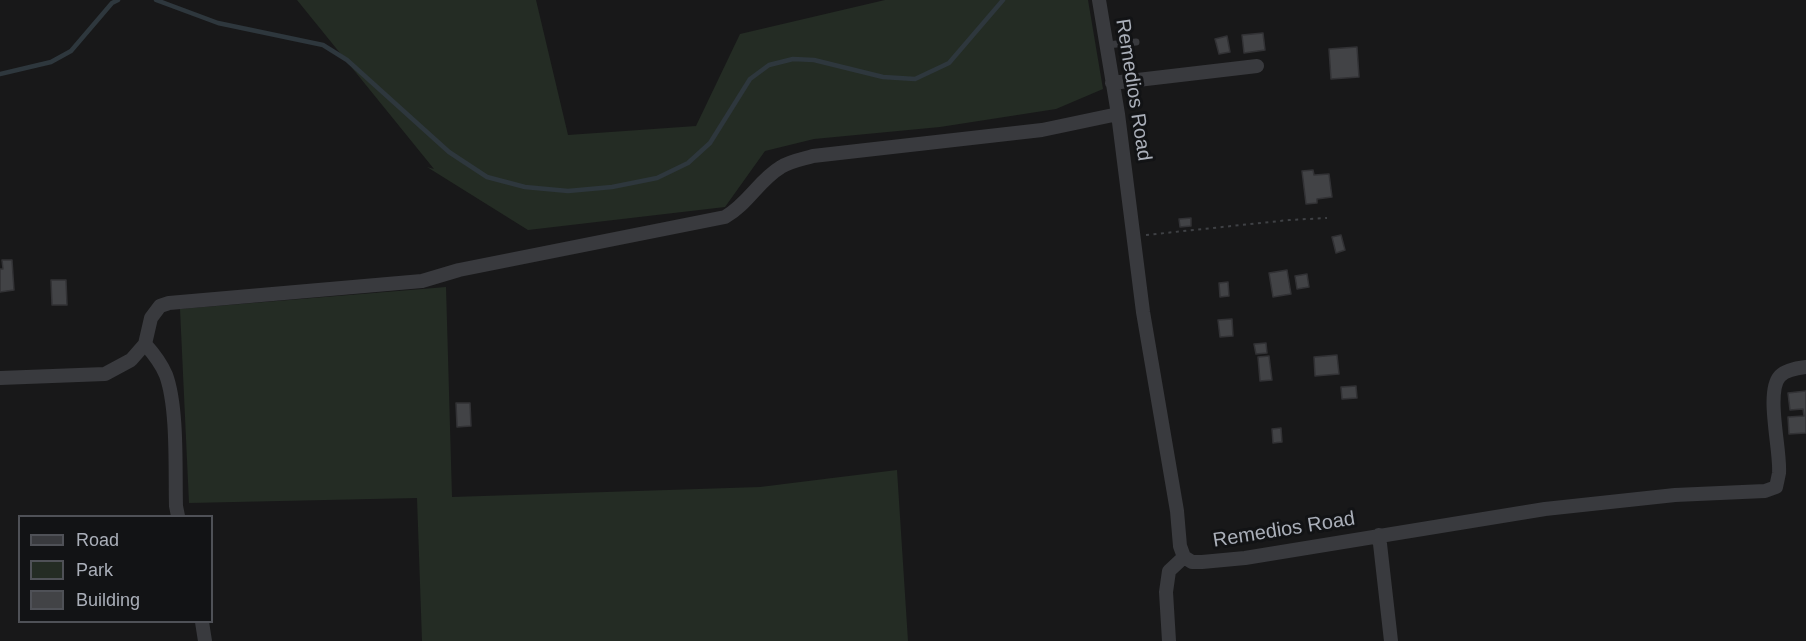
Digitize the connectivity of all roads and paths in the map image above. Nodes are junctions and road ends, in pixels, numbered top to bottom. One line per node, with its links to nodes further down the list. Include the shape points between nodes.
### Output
1 (1099, 0): 3 (street, Remedios Road)
2 (1136, 42): 3 (lane)
3 (1107, 45): 5 (street, Remedios Road)
4 (1257, 66): 5 (street)
5 (1112, 83): 6 (street, Remedios Road)
6 (1118, 114): 8 (street, Remedios Road); 9 (street, via 1042,130 813,156 782,166 739,209 725,216 422,281 169,303 160,306 151,318)
7 (1327, 218): 8 (path)
8 (1134, 236): 14 (street, Remedios Road)
9 (145, 344): 11 (street, via 131,360 105,374); 12 (street, via 158,358 166,377 173,416)
10 (1806, 367): 13 (street, Remedios Road, via 1780,376 1775,384 1779,473 1776,487 1545,509)
11 (0, 378)
12 (178, 515)
13 (1379, 535): 14 (street, Remedios Road, via 1245,558 1192,562); 18 (street)
14 (1184, 557): 17 (street, via 1169,571)
15 (202, 623): 16 (street)
16 (205, 641)
17 (1169, 641)
18 (1391, 641)

